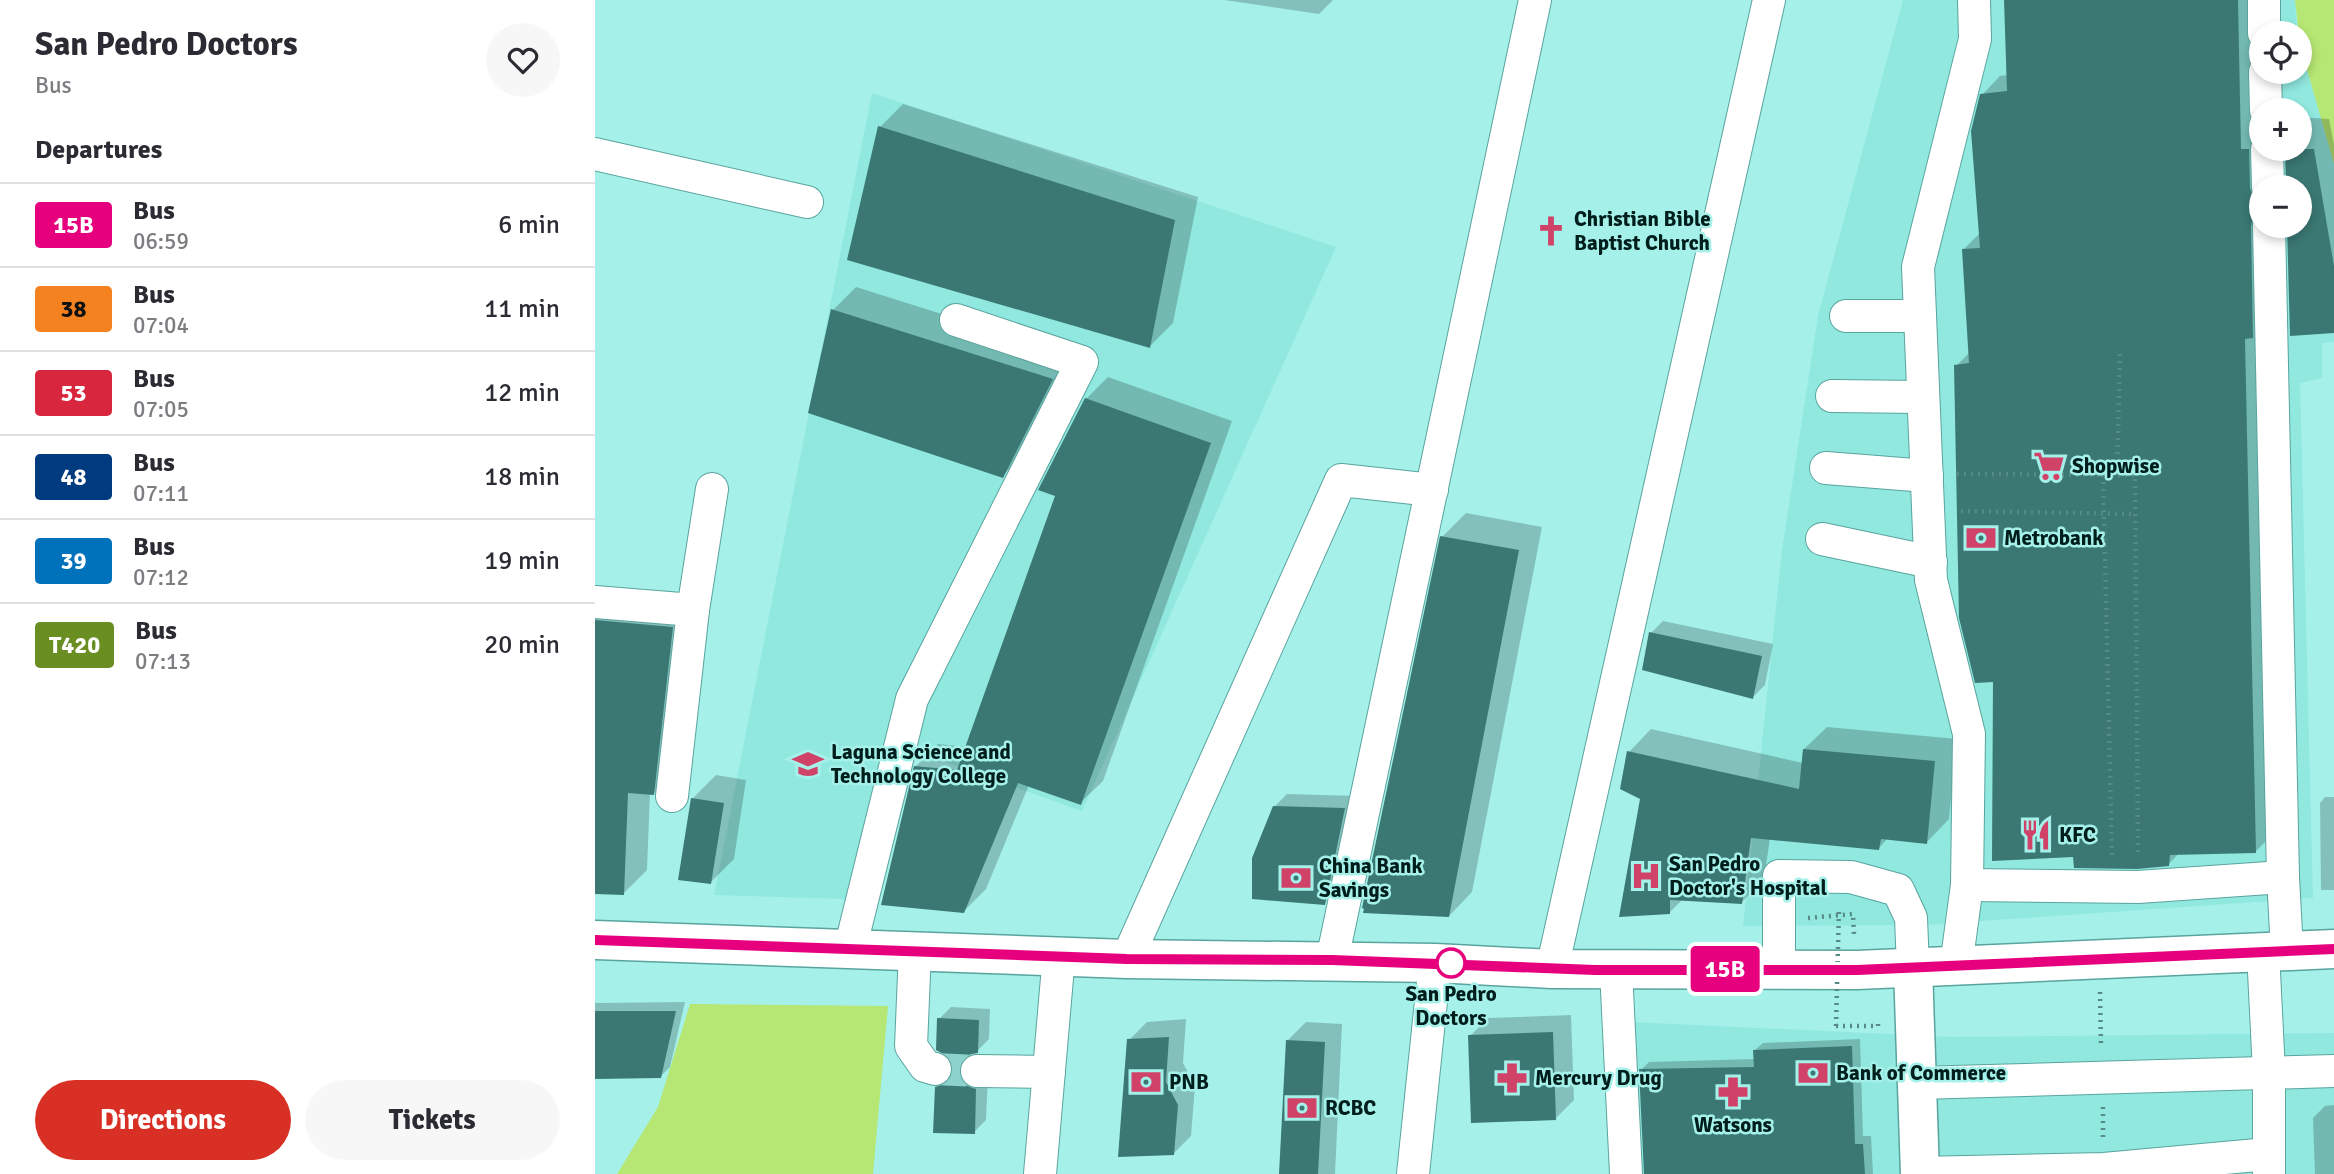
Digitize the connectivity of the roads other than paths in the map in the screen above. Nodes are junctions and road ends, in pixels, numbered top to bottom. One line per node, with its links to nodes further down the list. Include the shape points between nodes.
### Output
1 (1535, 0): 17 (street)
2 (1769, 0): 36 (street)
3 (1974, 0): 10 (street, via 1975,39 1918,267)
4 (2264, 0): 5 (street)
5 (2265, 21)
6 (595, 154): 7 (street)
7 (807, 202)
8 (2269, 238): 23 (street)
9 (1846, 316): 10 (street)
10 (1920, 316): 13 (street)
11 (955, 320): 26 (street, via 1081,362 912,699)
12 (1832, 396): 13 (street)
13 (1922, 397): 15 (street)
14 (1826, 468): 15 (street)
15 (1927, 477): 19 (street)
16 (712, 489): 21 (street)
17 (1432, 490): 31 (street, via 1341,480); 32 (street)
18 (1822, 540): 19 (street)
19 (1931, 562): 24 (street, via 1931,580 1969,734)
20 (595, 602): 21 (street)
21 (693, 610): 22 (street)
22 (672, 796)
23 (2283, 877): 24 (street, via 2126,888); 29 (street)
24 (1966, 885): 34 (street)
25 (595, 940): 26 (main road)
26 (850, 949): 28 (main road)
27 (2334, 949): 29 (main road)
28 (915, 951): 30 (main road); 39 (street, via 911,1046 926,1066)
29 (2275, 951): 34 (main road); 43 (street)
30 (1059, 955): 31 (main road); 42 (street)
31 (1127, 959): 32 (main road)
32 (1332, 960): 33 (main road)
33 (1436, 963): 36 (main road); 47 (street)
34 (1956, 966): 35 (main road)
35 (1895, 968): 37 (main road); 37 (street, via 1911,918 1898,890 1851,877 1779,876); 44 (main road)
36 (1552, 969): 38 (main road)
37 (1779, 969): 38 (main road)
38 (1616, 970): 48 (street)
39 (936, 1069)
40 (977, 1071): 42 (street)
41 (2334, 1071): 43 (street)
42 (1049, 1072): 46 (street)
43 (2269, 1072): 44 (street); 45 (street)
44 (1917, 1083): 49 (main road)
45 (2269, 1164): 49 (street)
46 (1040, 1174)
47 (1413, 1174)
48 (1626, 1174)
49 (1920, 1174)

